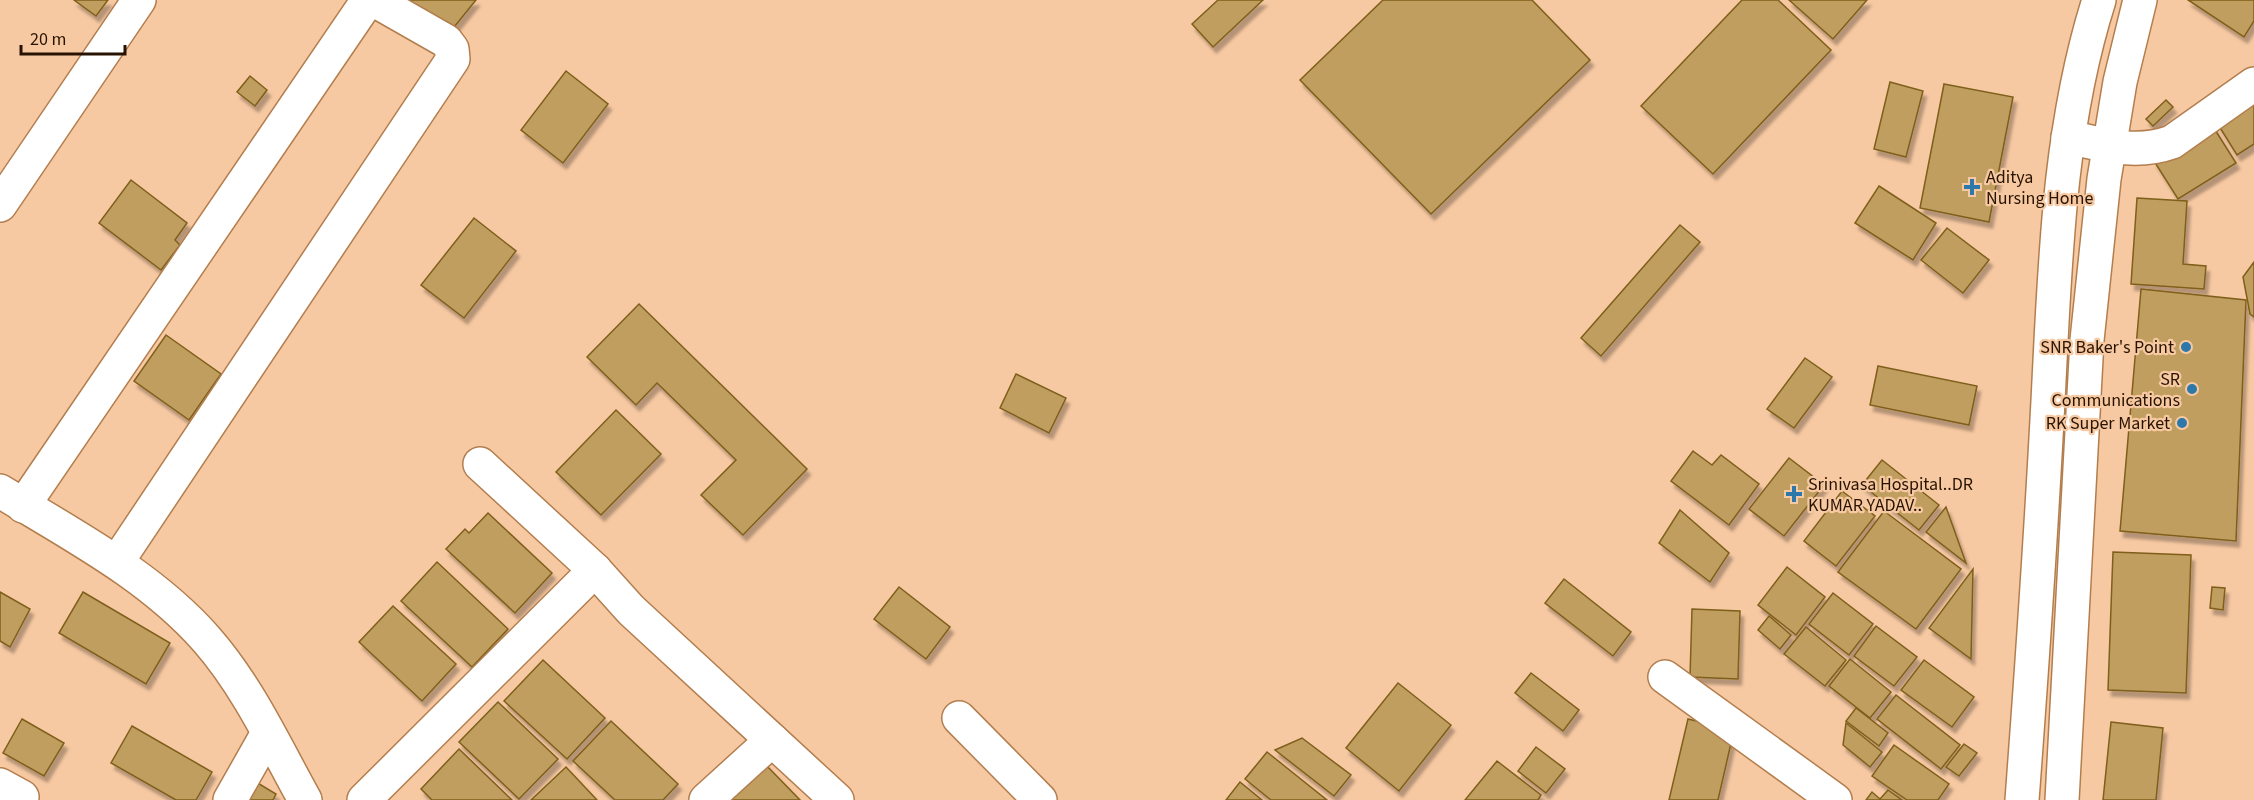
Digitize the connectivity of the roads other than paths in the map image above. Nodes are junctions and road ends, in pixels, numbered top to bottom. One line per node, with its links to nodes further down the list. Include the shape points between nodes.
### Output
1 (140, 0): 9 (street)
2 (368, 0): 11 (street)
3 (374, 0): 12 (street, via 446,41 453,59)
4 (2099, 0): 7 (street)
5 (2140, 0): 8 (street, via 2120,82)
6 (2254, 84): 8 (street, via 2172,142 2137,151)
7 (2068, 137): 8 (street); 25 (street, via 2057,236)
8 (2110, 146): 26 (street, via 2087,340)
9 (0, 205)
10 (480, 464): 13 (street)
11 (12, 499): 12 (street)
12 (117, 562): 16 (street, via 207,640)
13 (595, 570): 17 (street, via 631,610); 20 (street)
14 (1665, 677): 24 (street)
15 (959, 718): 23 (street)
16 (268, 732): 18 (street); 19 (street)
17 (772, 740): 21 (street); 22 (street)
18 (231, 800)
19 (305, 800)
20 (364, 800)
21 (706, 800)
22 (837, 800)
23 (1040, 800)
24 (1835, 800)
25 (2022, 800)
26 (2062, 800)

